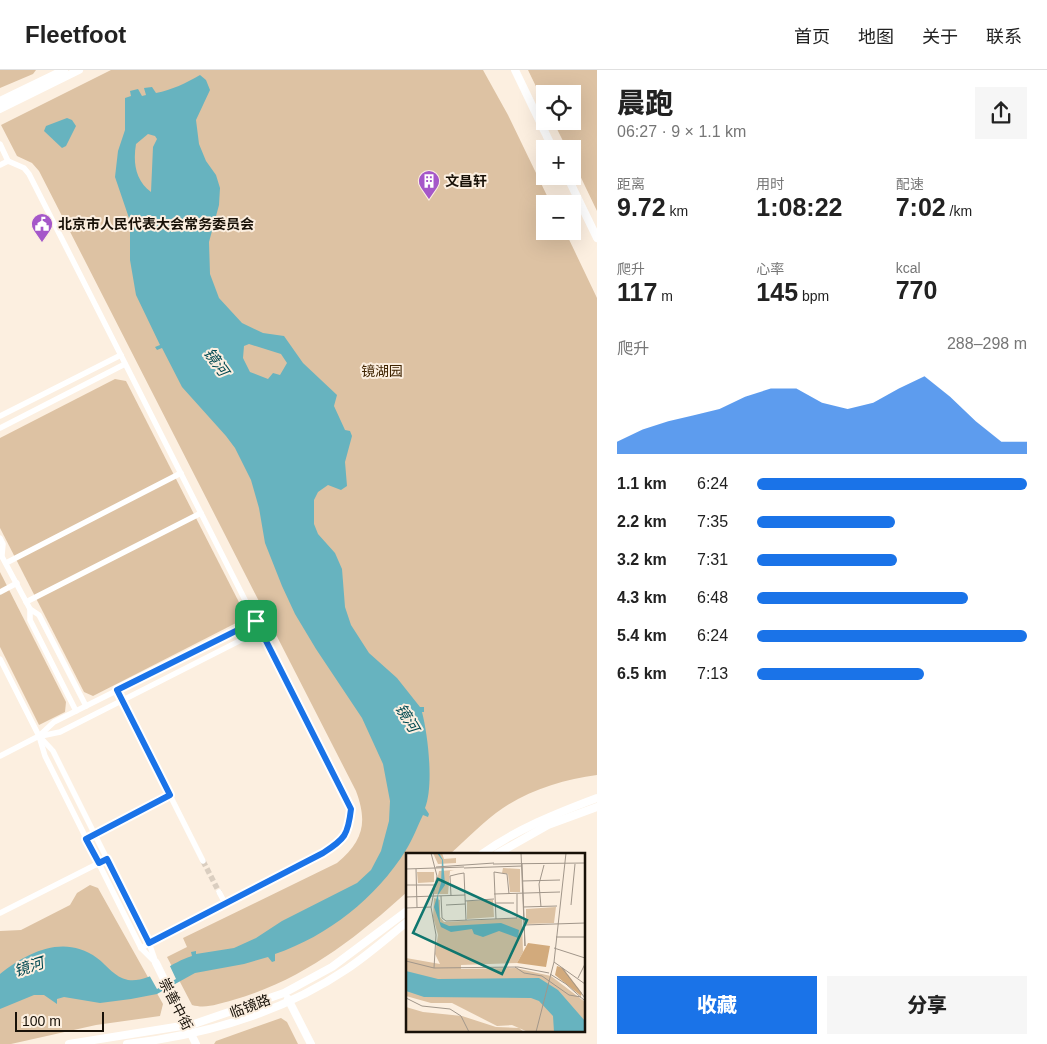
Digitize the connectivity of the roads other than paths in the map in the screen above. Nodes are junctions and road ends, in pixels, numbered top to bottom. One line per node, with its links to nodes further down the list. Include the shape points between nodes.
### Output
1 (64, 70): 4 (street)
2 (79, 70): 4 (street)
3 (515, 70): 7 (street)
4 (53, 75): 5 (street); 6 (street)
5 (0, 101)
6 (0, 109)
7 (549, 140)
8 (0, 144): 9 (street)
9 (8, 161): 10 (street); 13 (street, via 29,174)
10 (0, 165)
11 (571, 185): 12 (street)
12 (597, 238)
13 (120, 355): 14 (street); 15 (street)
14 (125, 364): 16 (street); 17 (street)
15 (0, 416)
16 (0, 428)
17 (181, 473): 18 (street); 21 (street)
18 (201, 513): 24 (street); 26 (street)
19 (0, 538): 20 (street, via 3,544)
20 (1, 554): 21 (street)
21 (6, 563): 22 (street)
22 (17, 583): 23 (street); 24 (street)
23 (0, 592)
24 (26, 602): 25 (street)
25 (30, 609): 31 (street, via 39,615); 32 (street, via 30,620)
26 (256, 621): 27 (street); 29 (street)
27 (260, 630): 30 (street); 46 (street, via 351,809 349,827 341,841)
28 (0, 659): 33 (street)
29 (117, 690): 30 (street); 31 (street)
30 (122, 700): 33 (street, via 60,732); 35 (street)
31 (86, 706): 32 (street)
32 (76, 711): 33 (street, via 54,722)
33 (39, 736): 34 (street); 38 (street, via 53,751); 39 (street, via 45,756)
34 (0, 756)
35 (170, 795): 38 (street); 43 (street)
36 (597, 798): 40 (street, via 518,831)
37 (597, 807): 41 (street, via 548,825)
38 (95, 834): 39 (street); 42 (street)
39 (86, 839): 44 (street)
40 (484, 853)
41 (499, 853)
42 (107, 859): 44 (street); 50 (street)
43 (203, 861)
44 (99, 863): 48 (street); 51 (street)
45 (219, 892): 46 (street)
46 (225, 903): 50 (street)
47 (406, 912): 53 (street, 临镜路, via 332,967)
48 (0, 913)
49 (406, 923): 54 (street, 临镜路, via 346,970)
50 (149, 943): 51 (street); 52 (street)
51 (141, 948): 52 (street)
52 (156, 963): 55 (street, 崇善中街)
53 (284, 993): 54 (street); 55 (street, 临镜路)
54 (289, 1002): 56 (street, 临镜路); 60 (street)
55 (187, 1025): 56 (street, 崇善中街); 57 (street, 临镜路)
56 (192, 1034): 58 (street, 临镜路); 59 (street, 崇善中街)
57 (69, 1044)
58 (126, 1044)
59 (196, 1044)
60 (310, 1044)

